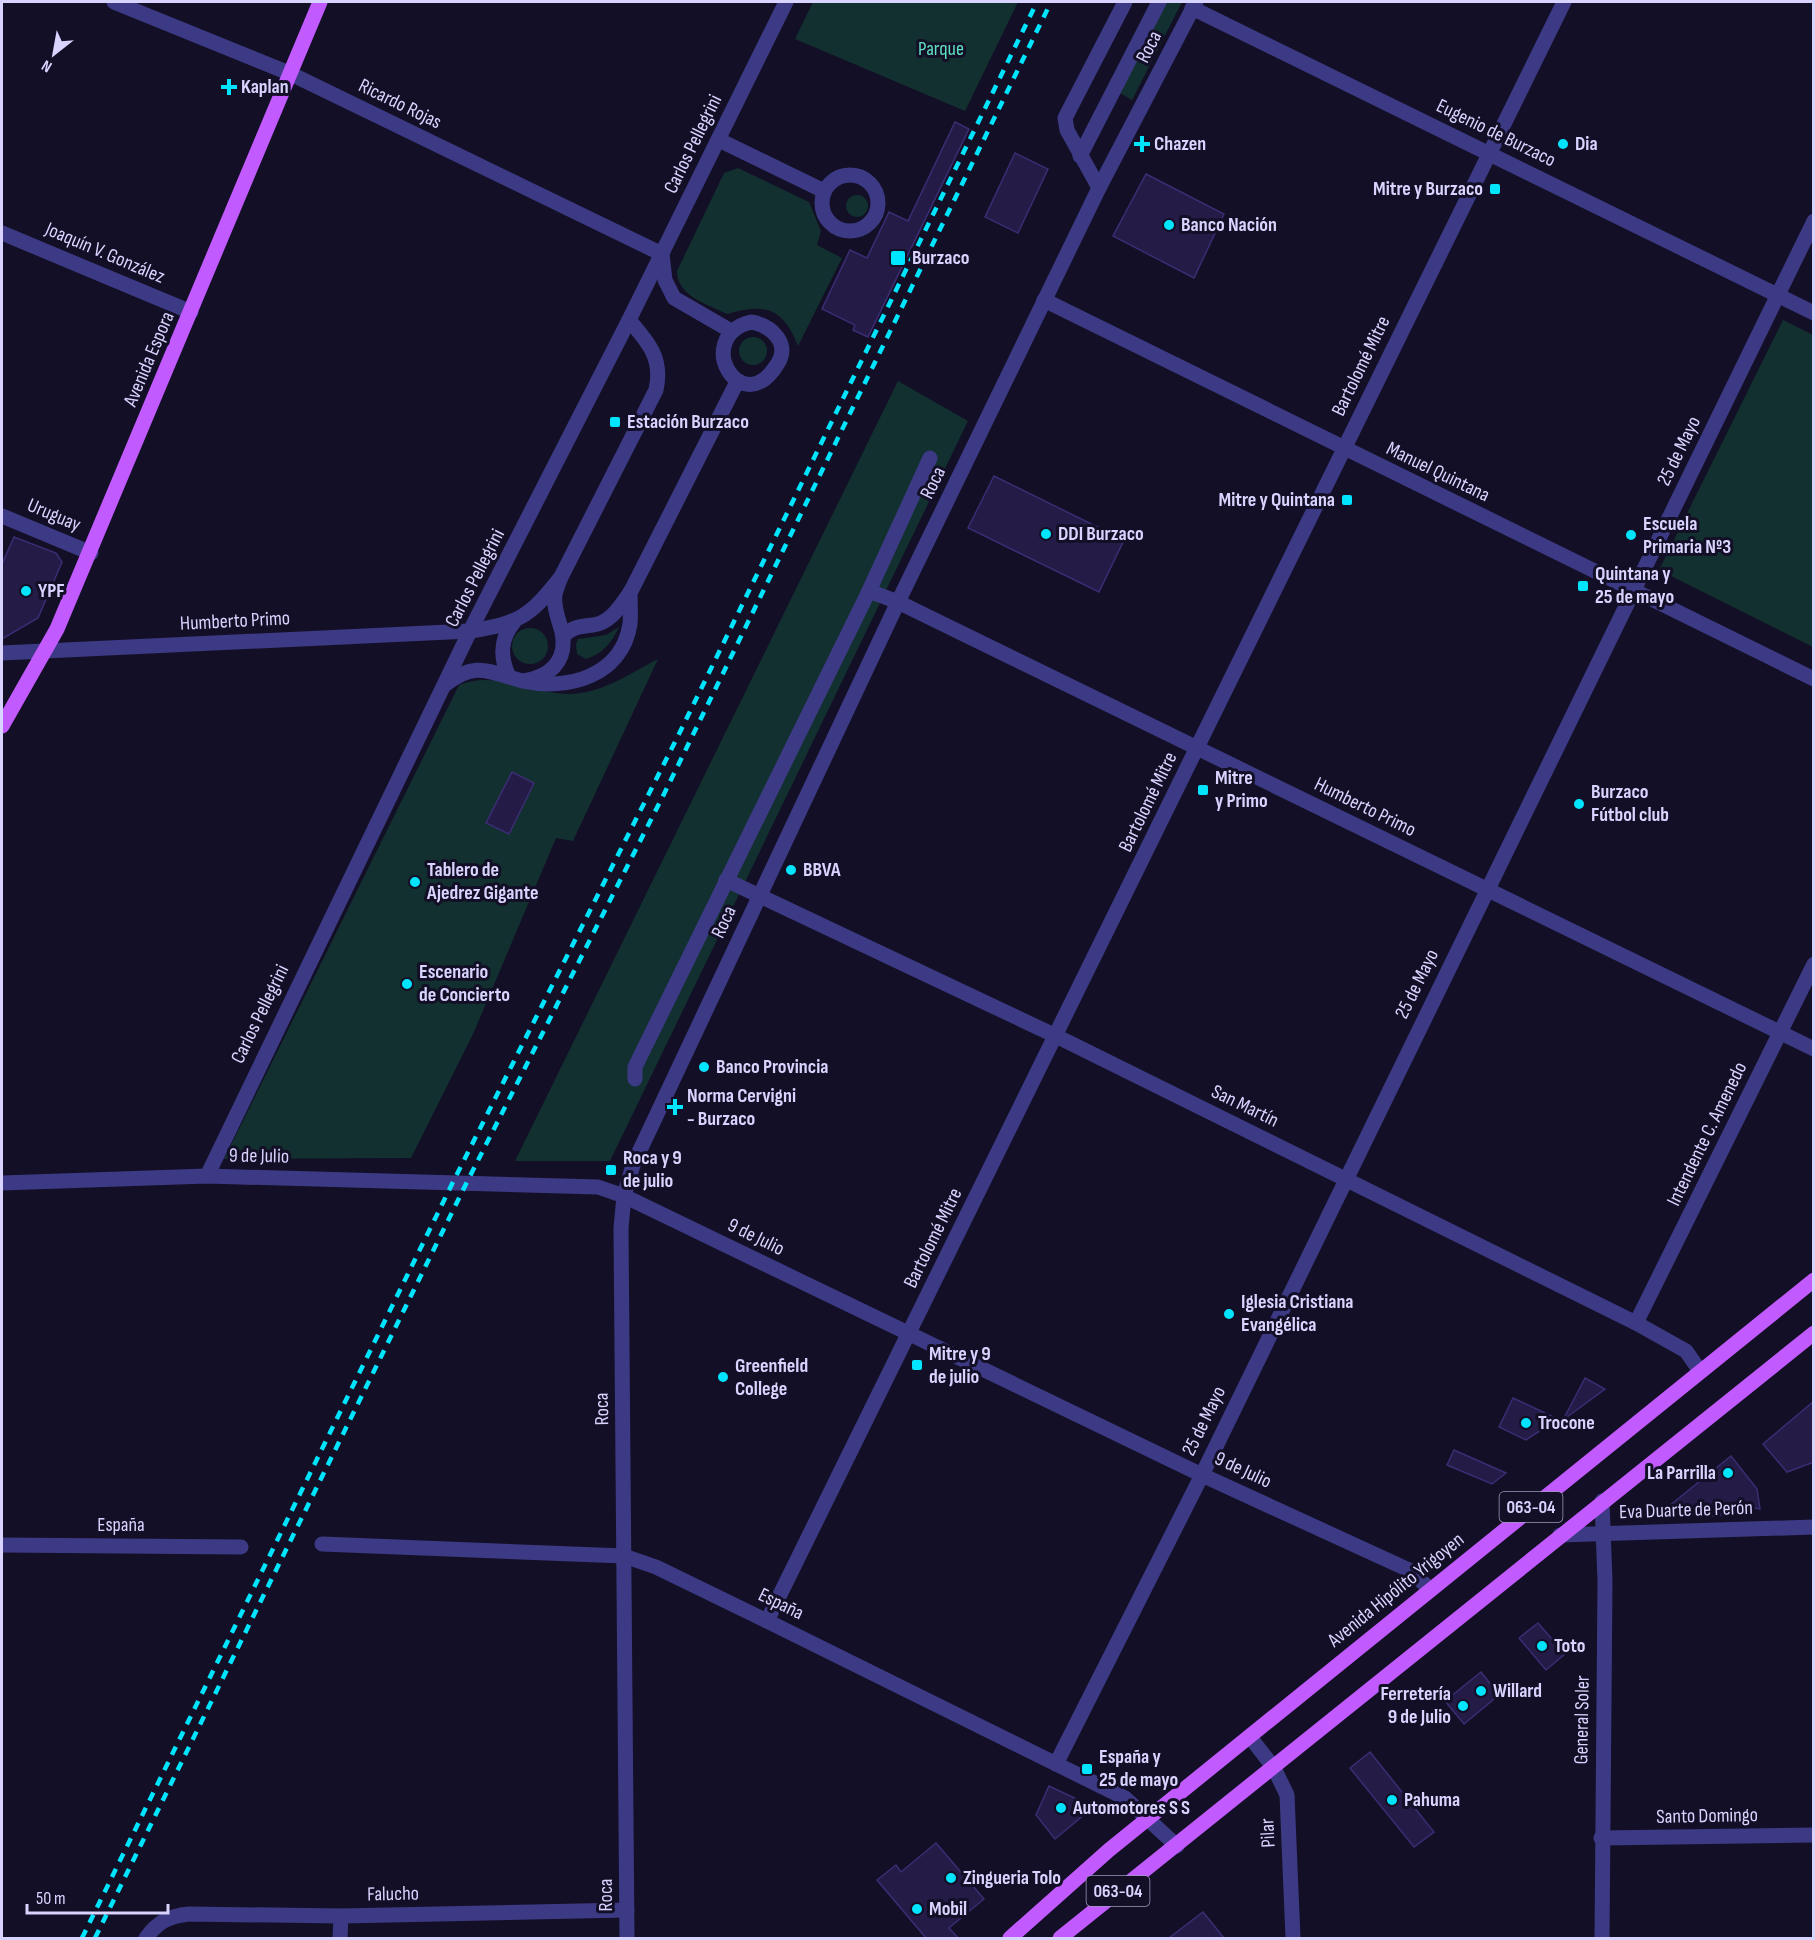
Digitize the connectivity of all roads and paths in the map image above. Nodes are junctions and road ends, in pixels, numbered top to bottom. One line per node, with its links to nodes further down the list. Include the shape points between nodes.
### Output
1 (114, 2): 8 (street, Ricardo Rojas)
2 (320, 2): 8 (main road, Avenida Espora)
3 (786, 2): 9 (street, Carlos Pellegrini)
4 (1125, 2): 11 (street, via 1065,118)
5 (1159, 2): 11 (street)
6 (1564, 2): 10 (street, Bartolomé Mitre)
7 (1194, 5): 10 (street, Eugenio de Burzaco); 12 (street, Roca)
8 (289, 73): 16 (street, Ricardo Rojas); 19 (main road, Avenida Espora)
9 (719, 140): 13 (street); 16 (street, Carlos Pellegrini)
10 (1490, 153): 17 (street, Eugenio de Burzaco); 24 (street, Bartolomé Mitre)
11 (1080, 156): 12 (street)
12 (1099, 188): 18 (street, Roca)
13 (824, 191)
14 (1814, 222): 17 (street, 25 de Mayo)
15 (2, 233): 19 (street, Joaquín V. González)
16 (662, 254): 21 (street, Carlos Pellegrini); 22 (street, via 668,290 674,297)
17 (1777, 296): 20 (street, Eugenio de Burzaco); 29 (street, 25 de Mayo)
18 (1044, 300): 24 (street, Manuel Quintana); 33 (street, Roca)
19 (191, 312): 27 (main road, Avenida Espora)
20 (1814, 313)
21 (629, 320): 28 (street, via 658,359 656,390); 36 (street, Carlos Pellegrini)
22 (731, 332): 23 (street, via 724,362); 23 (street, via 750,321 764,324 782,346 781,359 764,380 749,385)
23 (737, 382): 30 (street)
24 (1343, 450): 29 (street, Manuel Quintana); 45 (street, Bartolomé Mitre)
25 (930, 458): 31 (street)
26 (2, 516): 27 (street, Uruguay)
27 (91, 553): 38 (main road, Avenida Espora)
28 (561, 576): 32 (street); 34 (street, via 536,608)
29 (1635, 590): 41 (street, Manuel Quintana); 47 (street, 25 de Mayo)
30 (630, 591): 35 (street, via 605,621); 42 (street, via 630,625 614,658 602,672 586,680 563,683)
31 (869, 591): 33 (street, Humberto Primo); 46 (street)
32 (555, 602): 35 (street, via 570,619); 37 (street)
33 (898, 602): 45 (street, Humberto Primo); 48 (street, Roca)
34 (519, 619): 36 (street, Humberto Primo); 37 (street, via 539,616 551,622); 40 (street, via 505,632 502,646 502,661)
35 (582, 625): 37 (street, via 572,627)
36 (471, 631): 38 (street, Humberto Primo); 43 (street, Carlos Pellegrini)
37 (563, 636): 42 (street, via 562,654 554,668 541,678)
38 (47, 651): 39 (street, Humberto Primo); 44 (main road, Avenida Espora)
39 (2, 653)
40 (508, 675): 42 (street); 43 (street, via 473,669)
41 (1814, 679)
42 (523, 681)
43 (446, 684): 54 (street, Carlos Pellegrini)
44 (2, 726)
45 (1198, 748): 47 (street, Humberto Primo); 51 (street, Bartolomé Mitre)
46 (726, 880): 48 (street, San Martín); 53 (street, via 635,1067)
47 (1487, 890): 50 (street, Humberto Primo); 55 (street, 25 de Mayo)
48 (759, 897): 51 (street, San Martín); 57 (street, Roca, via 633,1166)
49 (1814, 964): 50 (street, Intendente C. Amenedo)
50 (1780, 1033): 52 (street, Humberto Primo); 59 (street, Intendente C. Amenedo)
51 (1056, 1036): 55 (street, San Martín); 61 (street, Bartolomé Mitre)
52 (1814, 1049)
53 (635, 1079)
54 (207, 1176): 56 (street, 9 de Julio); 57 (street, 9 de Julio, via 598,1187)
55 (1345, 1179): 59 (street, San Martín); 63 (street, 25 de Mayo)
56 (2, 1183)
57 (624, 1196): 61 (street, 9 de Julio); 71 (street, Roca)
58 (1814, 1280): 62 (main road, Avenida Hipólito Yrigoyen / 063-04)
59 (1636, 1323): 62 (street, San Martín, via 1686,1351)
60 (1814, 1333): 64 (main road, 063-04)
61 (909, 1334): 63 (street, 9 de Julio); 73 (street, Bartolomé Mitre)
62 (1700, 1371): 72 (main road, Avenida Hipólito Yrigoyen / 063-04)
63 (1202, 1475): 72 (street, 9 de Julio, via 1409,1570); 75 (street, 25 de Mayo)
64 (1602, 1501): 66 (street, General Soler); 67 (main road, 063-04)
65 (1814, 1527): 66 (street, Eva Duarte de Perón)
66 (1603, 1534): 67 (street, Eva Duarte de Perón); 79 (street, General Soler)
67 (1560, 1535): 76 (main road, 063-04)
68 (322, 1544): 71 (street, España)
69 (2, 1545): 70 (street, España)
70 (241, 1547)
71 (624, 1556): 73 (street, España, via 656,1567); 81 (street, Roca)
72 (1430, 1588): 74 (main road, Avenida Hipólito Yrigoyen / 063-04)
73 (767, 1621): 75 (street, España)
74 (1250, 1737): 76 (street, Pilar); 77 (main road, Avenida Hipólito Yrigoyen / 063-04)
75 (1056, 1764): 77 (street, España, via 1125,1798)
76 (1274, 1768): 80 (main road, 063-04); 88 (street, Pilar, via 1287,1796)
77 (1148, 1818): 80 (street, España); 86 (main road, Avenida Hipólito Yrigoyen / 063-04)
78 (1814, 1835): 79 (street, Santo Domingo)
79 (1601, 1838): 89 (street, General Soler)
80 (1177, 1846): 87 (main road, 063-04)
81 (627, 1910): 82 (street, Falucho); 85 (street, Roca)
82 (341, 1917): 83 (street, Falucho, via 189,1914 161,1921); 84 (street)
83 (146, 1938)
84 (340, 1938)
85 (627, 1938)
86 (1010, 1938)
87 (1060, 1938)
88 (1293, 1938)
89 (1602, 1938)

